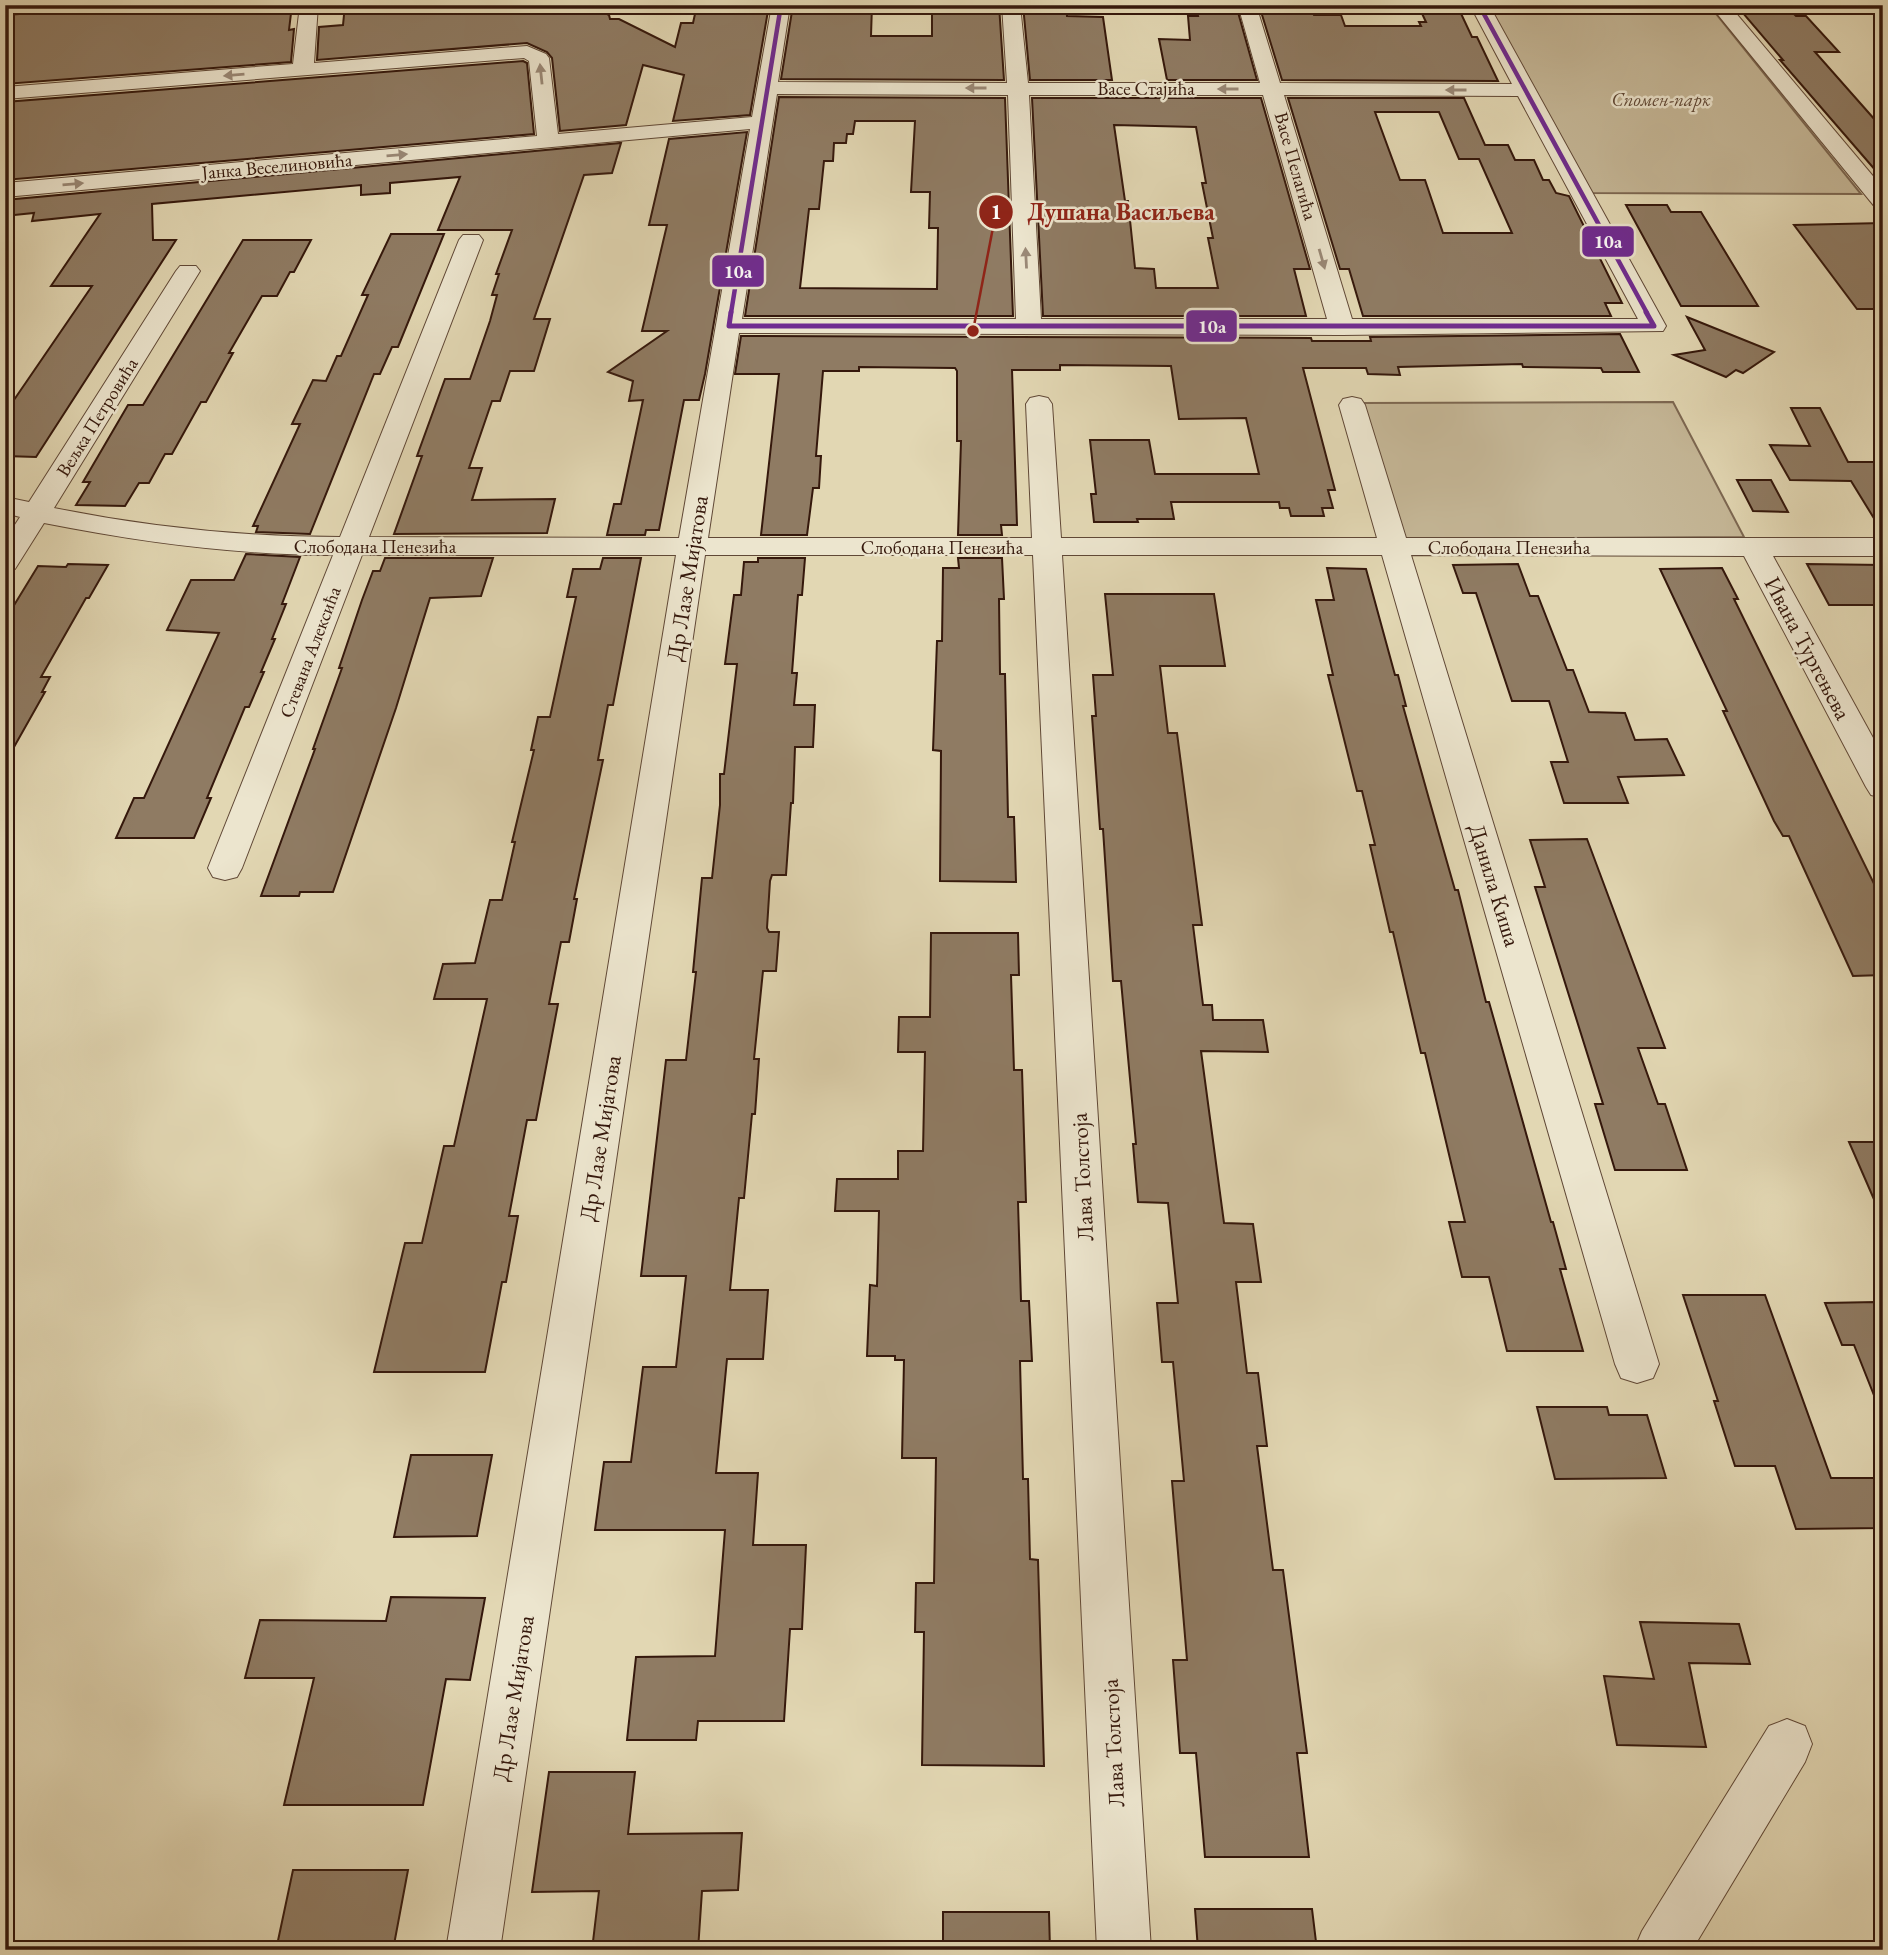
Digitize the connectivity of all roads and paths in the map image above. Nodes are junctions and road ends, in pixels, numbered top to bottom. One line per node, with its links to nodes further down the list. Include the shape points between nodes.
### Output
1 (309, 5): 7 (street)
2 (781, 5): 8 (street, Др Лазе Мијатова)
3 (1011, 5): 9 (street)
4 (1247, 5): 10 (street, Васе Пелагића)
5 (1479, 5): 11 (street)
6 (1719, 5): 16 (street)
7 (303, 69): 12 (street, one-way to 12); 14 (street, one-way to 7, via 539,58 534,53)
8 (769, 88): 9 (street, Васе Стајића, one-way to 8); 13 (street, Др Лазе Мијатова)
9 (1018, 88): 10 (street, Васе Стајића, one-way to 9); 20 (street, one-way to 9)
10 (1273, 89): 11 (street, Васе Стајића, one-way to 10); 21 (street, Васе Пелагића, one-way to 21)
11 (1524, 90): 21 (street, via 1654,326)
12 (5, 93)
13 (763, 122): 14 (street, Јанка Веселиновића); 19 (street, Др Лазе Мијатова)
14 (548, 141): 15 (street, Јанка Веселиновића, one-way to 14)
15 (5, 190)
16 (1883, 202)
17 (471, 240): 28 (street, Стевана Алексића)
18 (188, 271): 25 (street, Вељка Петровића)
19 (729, 326): 20 (street); 26 (street, Др Лазе Мијатова)
20 (1029, 327): 21 (street)
21 (1342, 328)
22 (1039, 404): 31 (street, Лава Толстоја)
23 (1352, 405): 29 (street, Данила Киша)
24 (5, 505): 25 (street, Слободана Пенезића)
25 (37, 513): 28 (street, Слободана Пенезића, via 202,540); 32 (street, Вељка Петровића)
26 (692, 545): 28 (street, Слободана Пенезића); 31 (street, Слободана Пенезића); 37 (street, Др Лазе Мијатова)
27 (1754, 546): 29 (street, Слободана Пенезића); 30 (street, Слободана Пенезића); 33 (street, Ивана Тургењева)
28 (351, 547): 34 (street, Стевана Алексића)
29 (1395, 547): 31 (street, Слободана Пенезића); 35 (street, Данила Киша)
30 (1883, 547)
31 (1048, 548): 38 (street, Лава Толстоја)
32 (5, 563)
33 (1883, 787)
34 (225, 868)
35 (1637, 1364)
36 (1787, 1744): 39 (street)
37 (473, 1950)
38 (1124, 1950)
39 (1661, 1950)

